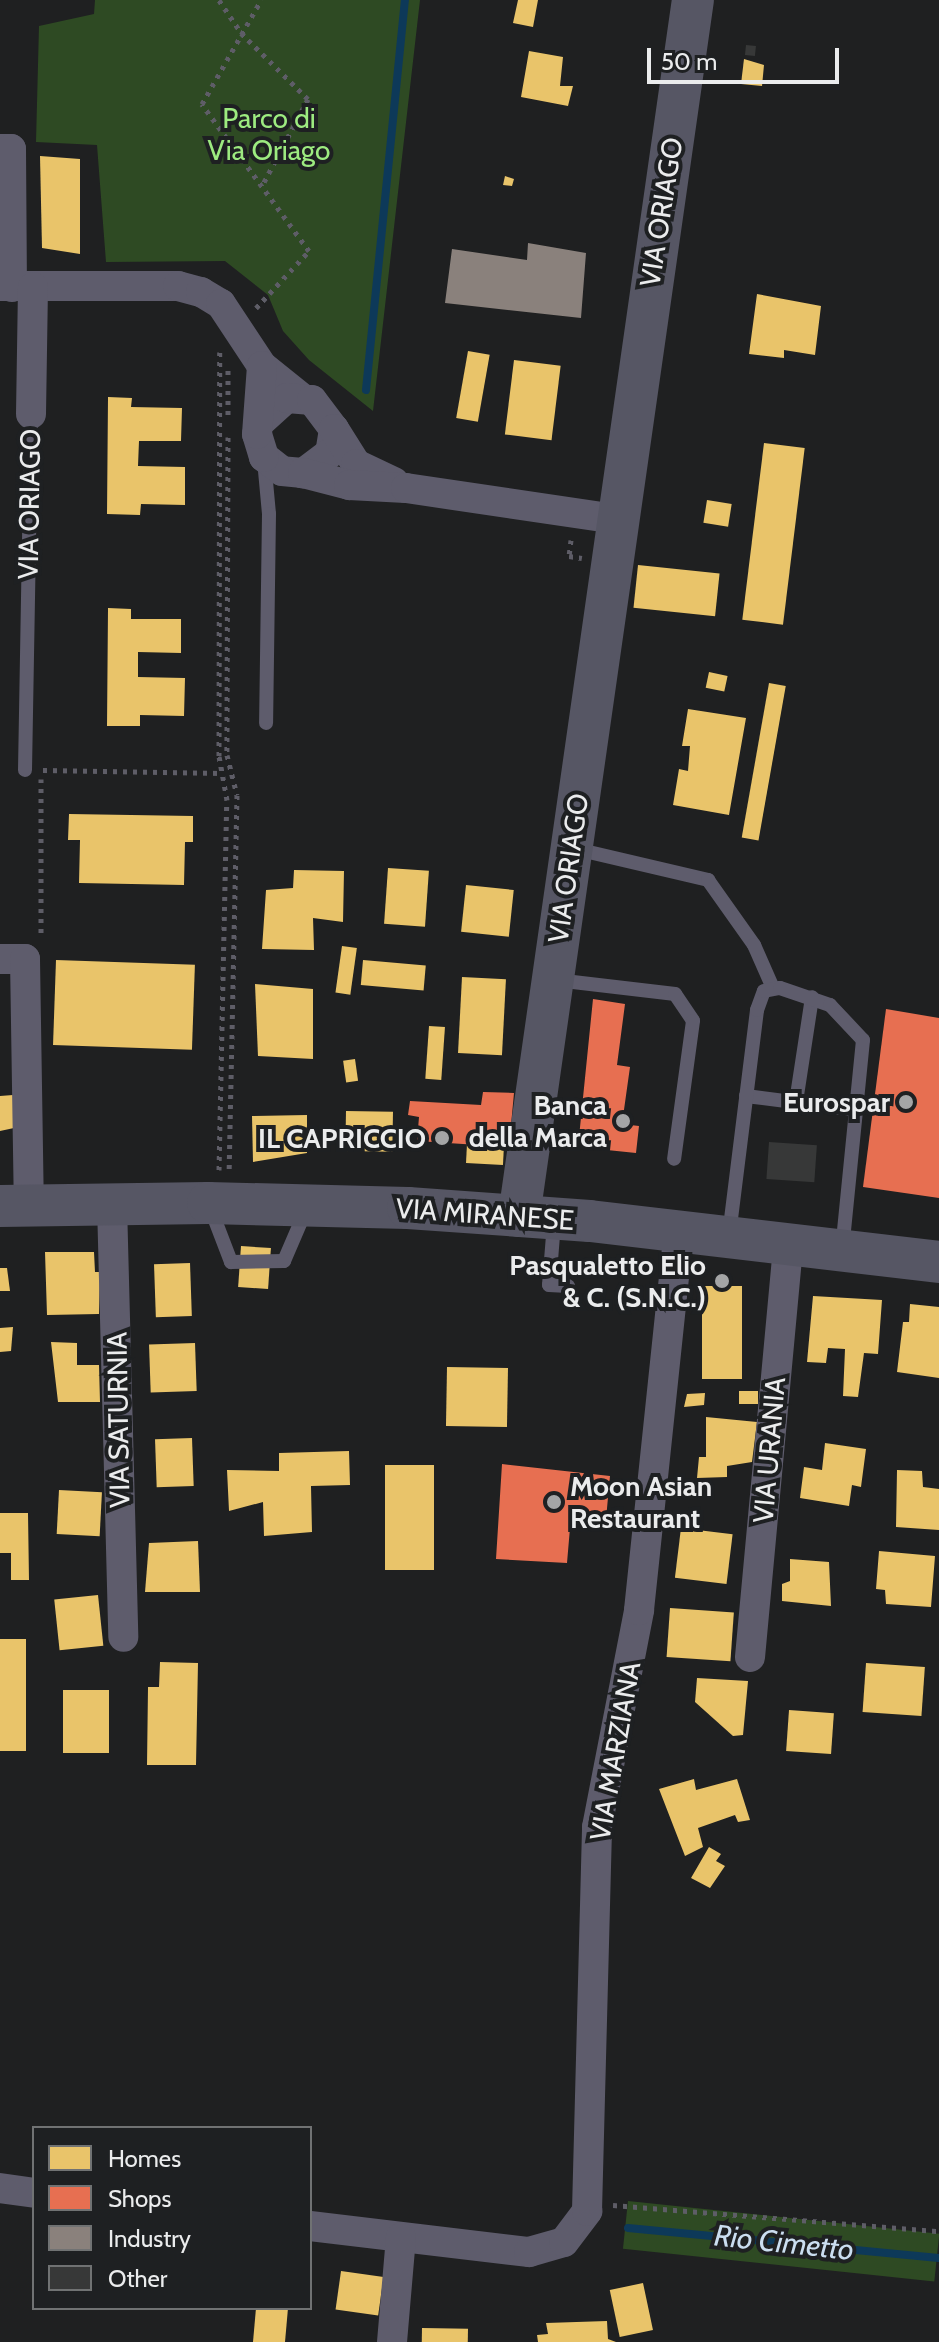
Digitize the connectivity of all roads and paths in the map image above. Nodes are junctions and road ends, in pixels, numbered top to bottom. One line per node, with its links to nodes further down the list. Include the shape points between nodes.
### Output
1 (219, 0): 4 (path)
2 (261, 0): 4 (path)
3 (693, 0): 21 (street, VIA ORIAGO)
4 (241, 33): 6 (path, via 202,104); 6 (path, via 308,99)
5 (0, 149): 7 (street, VIA ORIAGO, via 11,149)
6 (262, 186): 8 (path, via 309,251)
7 (15, 287): 13 (street, via 178,286 201,292 221,304); 15 (street, VIA ORIAGO)
8 (252, 311): 9 (path); 10 (path, via 258,307)
9 (256, 318)
10 (265, 320)
11 (220, 343): 26 (path)
12 (228, 344): 36 (path, via 227,755 237,795)
13 (262, 366): 14 (street); 16 (street)
14 (302, 398): 16 (street, via 275,403); 17 (street, via 322,407)
15 (31, 414): 25 (lane, VIA ORIAGO)
16 (260, 422): 18 (street, via 257,434)
17 (334, 429): 18 (street, via 330,453); 19 (street, via 356,464)
18 (283, 467): 19 (street, via 349,485); 20 (lane); 20 (lane)
19 (406, 488): 21 (street)
20 (269, 514): 24 (lane)
21 (616, 519): 27 (street, VIA ORIAGO)
22 (572, 527): 23 (path, via 569,556)
23 (596, 561)
24 (266, 723)
25 (25, 770): 26 (path)
26 (222, 773): 36 (path, via 227,800)
27 (571, 849): 29 (street, VIA ORIAGO); 30 (lane, via 708,880 754,945)
28 (0, 959): 38 (street, VIA MIRANESE, via 25,959)
29 (552, 979): 35 (lane, via 675,994 684,1007 693,1021); 40 (street, VIA ORIAGO)
30 (773, 988): 31 (lane); 32 (lane, via 764,991 758,1003)
31 (812, 997): 33 (lane); 34 (lane, via 837,1009 861,1034)
32 (746, 1096): 33 (lane); 42 (lane)
33 (796, 1102): 34 (lane)
34 (856, 1110): 44 (lane)
35 (674, 1159)
36 (218, 1185): 37 (street, VIA MIRANESE); 39 (street, VIA MIRANESE); 39 (lane, via 231,1262 284,1261)
37 (112, 1204): 38 (street, VIA MIRANESE); 47 (street, VIA SATURNIA)
38 (14, 1206)
39 (308, 1206): 40 (street, VIA MIRANESE)
40 (536, 1218): 41 (street, VIA MIRANESE); 46 (lane, via 549,1285)
41 (679, 1232): 42 (street, VIA MIRANESE); 51 (street, VIA MARZIANA, via 639,1610 597,1827)
42 (728, 1238): 43 (street, VIA MIRANESE)
43 (788, 1244): 44 (street, VIA MIRANESE); 48 (street, VIA URANIA)
44 (842, 1250): 45 (street, VIA MIRANESE)
45 (939, 1262)
46 (568, 1286)
47 (123, 1637)
48 (750, 1657)
49 (0, 2188): 50 (street)
50 (32, 2193)
51 (588, 2203): 53 (path); 54 (street, VIA MARZIANA, via 578,2229 564,2242 529,2252)
52 (312, 2226): 54 (street, VIA MARZIANA)
53 (939, 2231)
54 (401, 2237): 55 (street)
55 (392, 2342)

